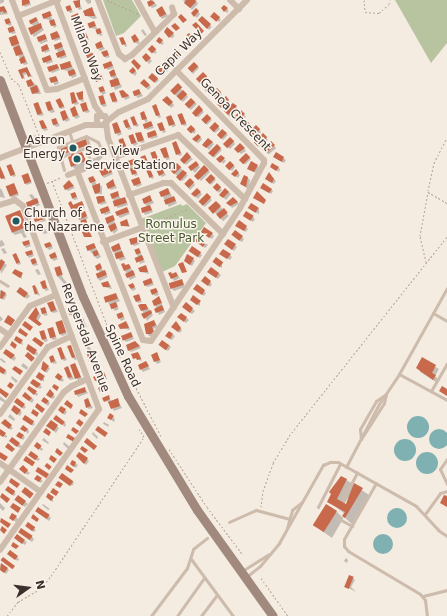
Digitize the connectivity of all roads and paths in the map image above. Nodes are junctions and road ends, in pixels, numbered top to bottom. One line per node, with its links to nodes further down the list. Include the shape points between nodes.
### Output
1 (12, 0): 13 (street)
2 (57, 0): 13 (street); 17 (street, Milano Way)
3 (98, 0): 14 (street, via 119,54 123,58 128,58)
4 (107, 0): 12 (path, via 138,15)
5 (137, 0): 12 (street)
6 (230, 0): 11 (street)
7 (247, 0): 11 (street, Capri Way)
8 (364, 0): 9 (path, via 365,12 379,13)
9 (390, 0)
10 (172, 7): 14 (street, via 174,14)
11 (239, 9): 16 (street, Capri Way)
12 (144, 12): 14 (street)
13 (18, 16): 17 (street, via 47,90 57,89)
14 (155, 32)
15 (0, 52): 24 (path, via 11,78 19,85)
16 (176, 70): 19 (street, Capri Way, via 148,99); 48 (street, Genoa Crescent, via 264,160)
17 (85, 78): 20 (street, Milano Way)
18 (0, 80): 32 (main road, Spine Road)
19 (119, 112): 20 (street, Capri Way); 21 (street, Capri Way)
20 (99, 116): 21 (street); 21 (street); 22 (street, Capri Way)
21 (102, 124): 22 (street, Capri Way); 28 (street)
22 (86, 125): 23 (street, Capri Way)
23 (69, 131): 30 (lane); 32 (street, Capri Way)
24 (39, 135): 25 (path); 26 (path)
25 (41, 135)
26 (29, 136)
27 (86, 136): 30 (lane); 31 (lane); 33 (lane, via 89,145)
28 (107, 136): 31 (lane); 37 (street)
29 (447, 138): 46 (path, via 434,163)
30 (72, 141): 39 (lane, via 58,147)
31 (98, 142): 36 (lane, via 102,153)
32 (25, 147): 38 (street, Capri Way); 104 (main road, Spine Road, via 83,297 128,396 161,455)
33 (86, 148): 34 (lane); 40 (lane, via 90,160)
34 (75, 152)
35 (70, 153): 39 (lane)
36 (100, 157)
37 (115, 157): 47 (street); 48 (street, via 178,135)
38 (0, 158)
39 (59, 158): 43 (lane)
40 (95, 159)
41 (84, 169): 42 (street)
42 (77, 171): 43 (street); 55 (street, Genoa Crescent)
43 (66, 172): 44 (path)
44 (52, 181): 45 (path); 75 (path, via 116,349)
45 (47, 183)
46 (428, 192): 49 (path); 56 (path, via 420,236)
47 (129, 195): 50 (street, via 168,182); 52 (street)
48 (245, 199): 53 (street, Genoa Crescent)
49 (447, 203)
50 (192, 204): 52 (path, via 188,209); 53 (street)
51 (0, 205): 60 (street, Reygersdal Avenue, via 16,200 23,206)
52 (141, 228): 55 (street); 61 (street)
53 (223, 234): 61 (street, Genoa Crescent)
54 (447, 237): 56 (path)
55 (103, 242): 61 (street, Genoa Crescent, via 143,340 153,340)
56 (426, 262): 91 (path, via 289,436 273,464 263,491)
57 (0, 281): 58 (lane)
58 (8, 286)
59 (447, 288): 62 (lane)
60 (56, 295): 65 (street, via 30,306); 66 (street, Reygersdal Avenue)
61 (174, 308)
62 (433, 313): 63 (lane); 69 (lane)
63 (447, 321)
64 (0, 329): 65 (street)
65 (9, 335): 67 (street)
66 (72, 336): 70 (street, Reygersdal Avenue); 73 (street, via 48,347)
67 (0, 347)
68 (447, 363): 71 (lane)
69 (399, 374): 71 (lane); 80 (lane)
70 (88, 380): 81 (street, via 68,388); 87 (street, Reygersdal Avenue, via 98,406 98,413)
71 (431, 391): 72 (lane)
72 (447, 400)
73 (0, 414)
74 (137, 426): 111 (path, via 144,437 91,519 41,588 18,602)
75 (162, 437)
76 (166, 444): 102 (path, via 207,507)
77 (447, 459): 85 (lane, via 440,469)
78 (0, 463): 81 (street)
79 (340, 464): 80 (lane); 89 (lane, via 332,461 323,465); 90 (lane)
80 (346, 467): 82 (lane)
81 (9, 469): 83 (street); 87 (street)
82 (358, 473): 84 (lane); 88 (lane)
83 (0, 482)
84 (376, 483): 92 (lane); 96 (lane)
85 (447, 484)
86 (447, 491): 92 (lane, via 440,493)
87 (41, 492): 100 (street, Reygersdal Avenue)
88 (343, 499)
89 (302, 502): 93 (lane, via 292,510); 97 (lane)
90 (318, 507)
91 (260, 511): 93 (lane); 95 (lane, via 250,512)
92 (425, 514): 98 (lane)
93 (289, 519): 97 (lane)
94 (339, 519): 96 (lane)
95 (229, 522)
96 (352, 526): 109 (lane, via 344,541 346,550)
97 (287, 529): 101 (lane)
98 (447, 536)
99 (207, 538): 103 (lane, via 193,549)
100 (0, 550)
101 (271, 553): 104 (lane); 104 (lane)
102 (243, 555)
103 (191, 559): 105 (lane); 112 (lane)
104 (244, 575): 117 (main road, Spine Road)
105 (204, 578): 108 (lane); 113 (lane)
106 (261, 578): 118 (path)
107 (447, 590): 109 (lane)
108 (217, 595): 110 (lane); 114 (lane)
109 (423, 596): 119 (lane)
110 (229, 611): 115 (lane); 116 (lane)
111 (7, 616)
112 (152, 616)
113 (176, 616)
114 (201, 616)
115 (226, 616)
116 (233, 616)
117 (273, 616)
118 (288, 616)
119 (427, 616)

